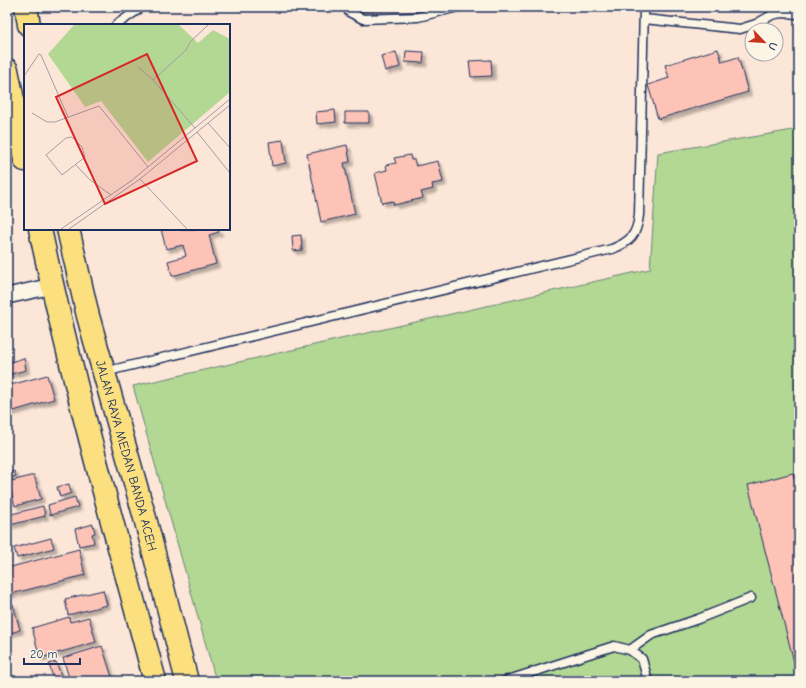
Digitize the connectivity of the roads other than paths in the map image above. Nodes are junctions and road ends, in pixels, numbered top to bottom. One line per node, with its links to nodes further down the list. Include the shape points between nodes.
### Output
1 (26, 7): 8 (highway)
2 (142, 7): 9 (lane)
3 (347, 7): 4 (lane, via 349,12 363,19 418,17)
4 (458, 7)
5 (644, 7): 7 (lane)
6 (799, 14): 7 (lane, via 772,15 740,29)
7 (644, 19): 16 (lane, via 639,215 638,226 624,244)
8 (29, 24)
9 (117, 24)
10 (7, 70): 11 (highway)
11 (24, 155)
12 (40, 230): 14 (highway)
13 (68, 230): 16 (highway, JALAN RAYA MEDAN BANDA ACEH)
14 (52, 286): 15 (street); 19 (highway)
15 (7, 296)
16 (103, 372): 20 (highway, JALAN RAYA MEDAN BANDA ACEH, via 145,518)
17 (751, 598): 18 (lane, via 650,634)
18 (630, 650): 21 (lane, via 614,646); 22 (lane, via 642,658)
19 (155, 681)
20 (187, 681)
21 (505, 681)
22 (648, 681)

